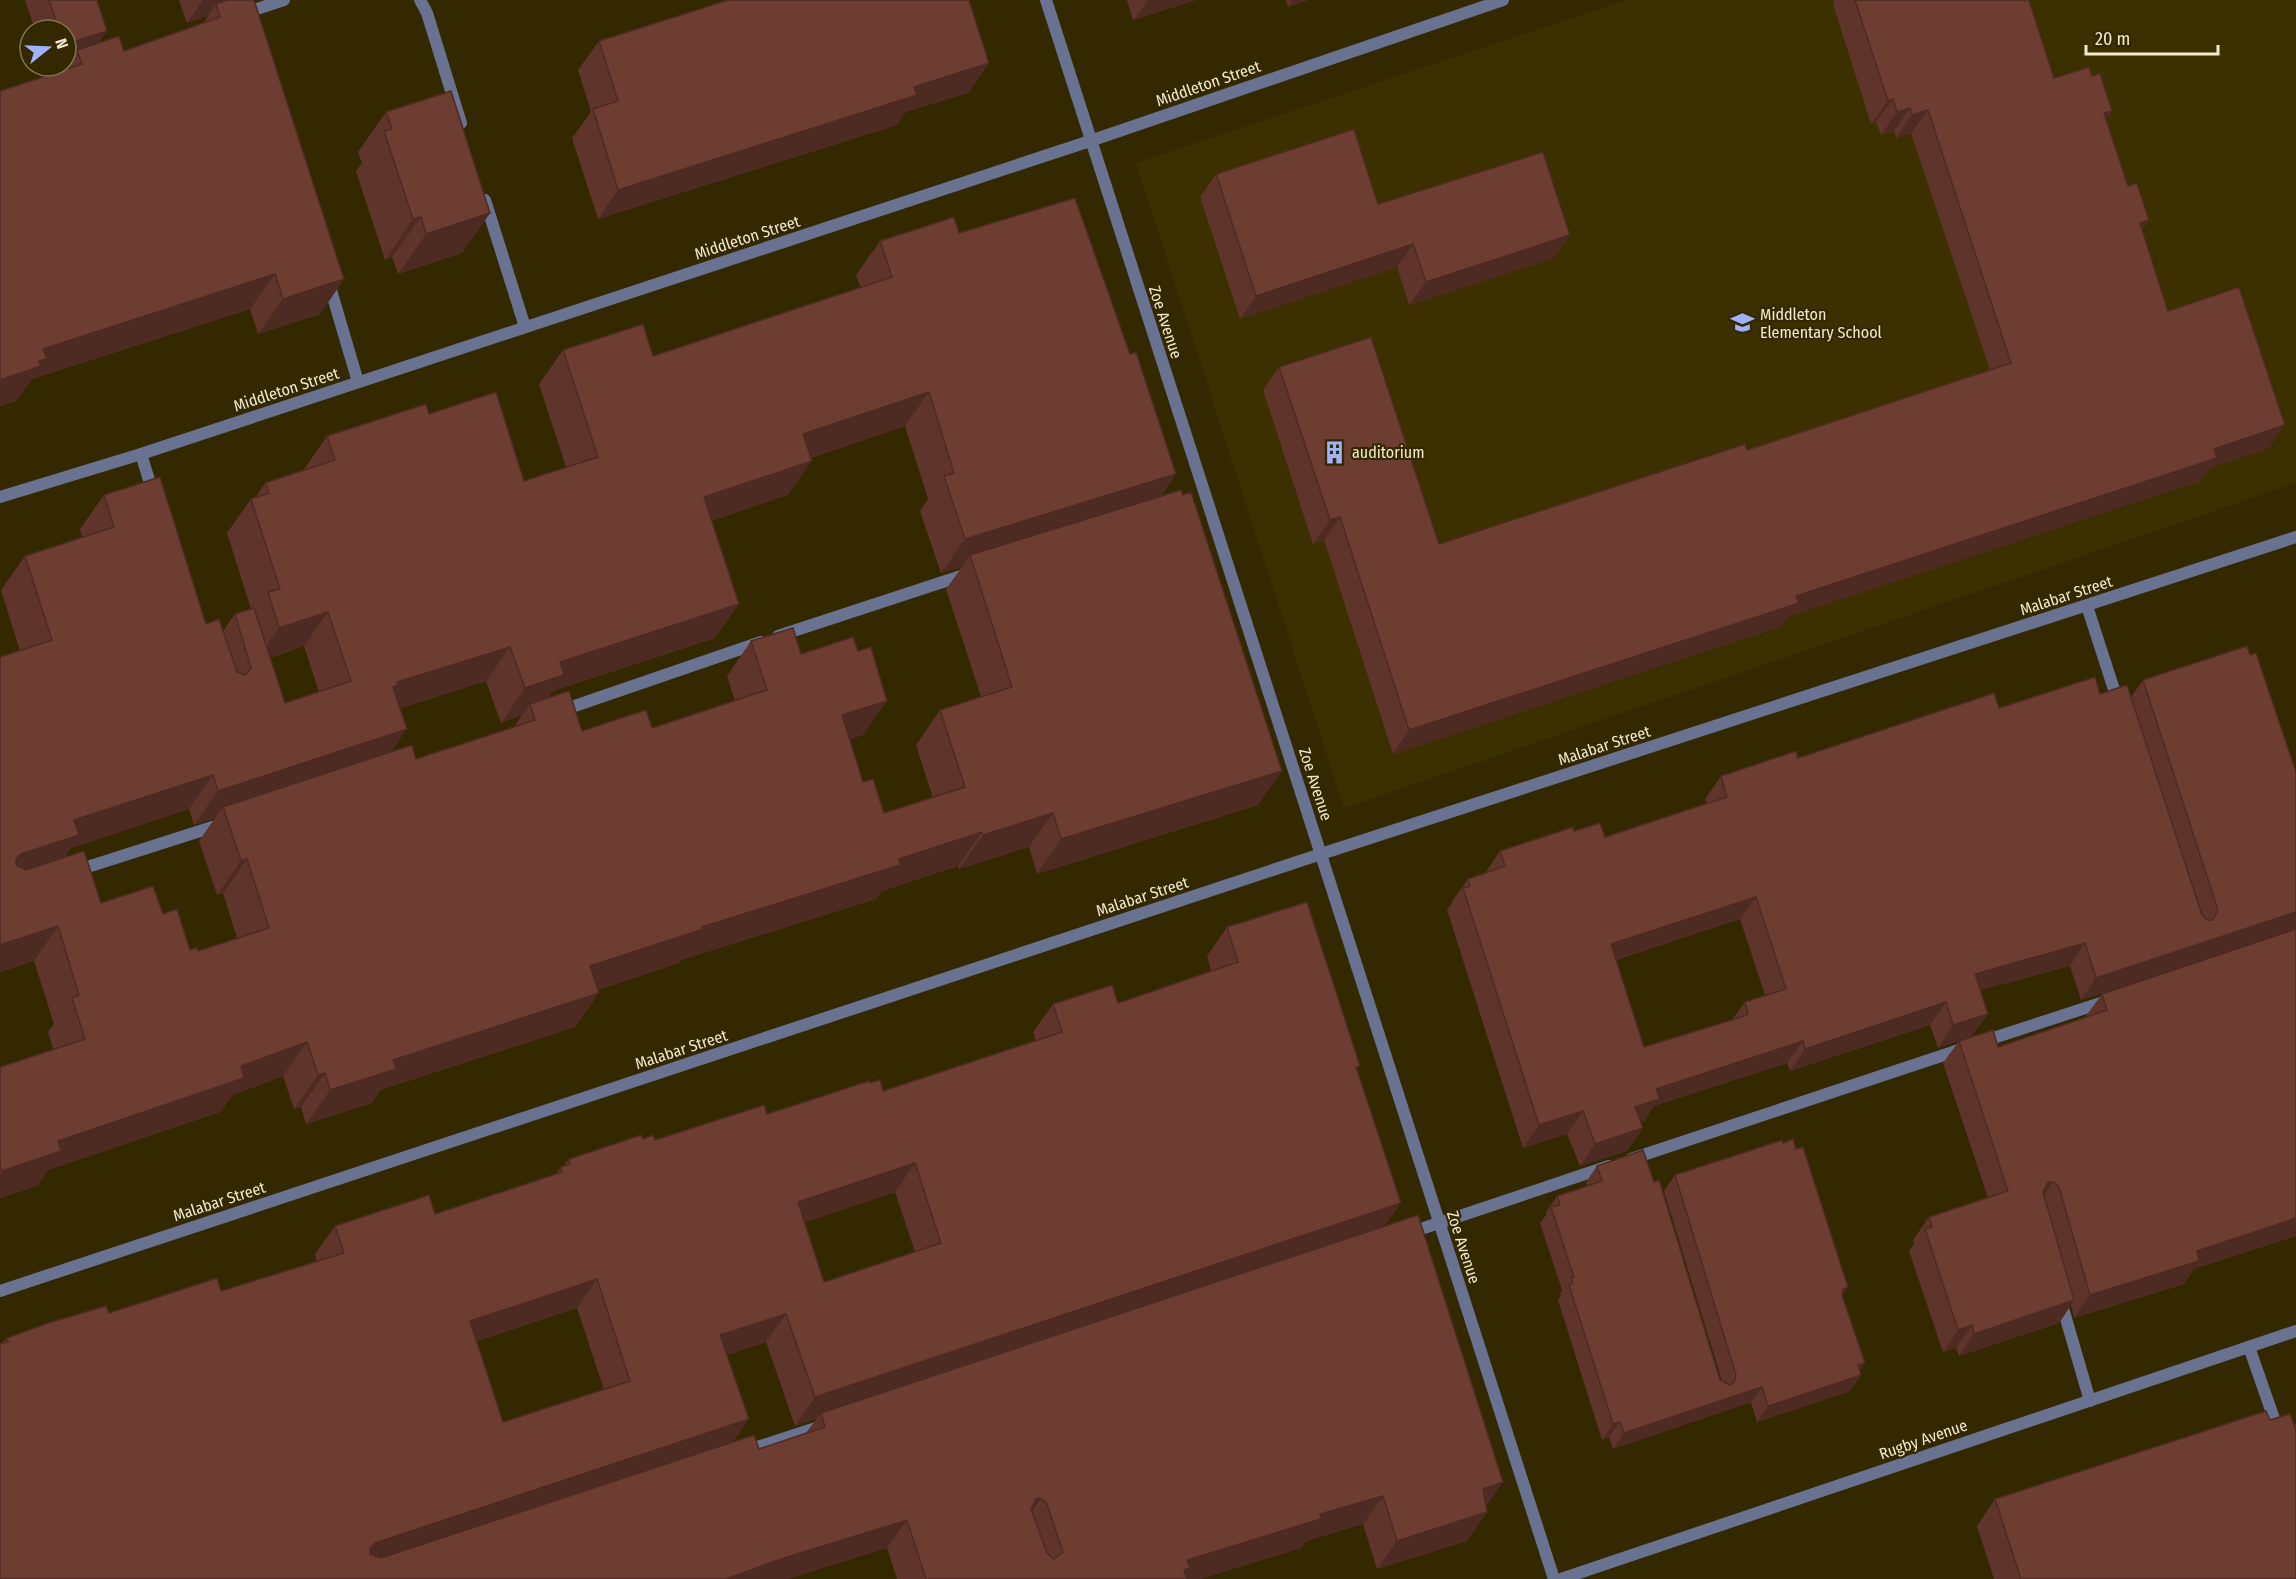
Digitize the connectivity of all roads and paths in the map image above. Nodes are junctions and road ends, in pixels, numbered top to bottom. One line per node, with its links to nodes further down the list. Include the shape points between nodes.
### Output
1 (284, 0): 5 (street)
2 (420, 0): 6 (street)
3 (1046, 0): 7 (street, Zoe Avenue)
4 (1503, 0): 7 (street, Middleton Street)
5 (227, 18)
6 (465, 137)
7 (1090, 141): 10 (street, Middleton Street); 21 (street, Zoe Avenue, via 1201,503)
8 (483, 193): 10 (street)
9 (323, 266): 11 (street)
10 (525, 327): 11 (street, Middleton Street)
11 (358, 382): 12 (street, Middleton Street)
12 (141, 454): 13 (street, Middleton Street); 14 (street)
13 (0, 497)
14 (156, 504)
15 (2296, 537): 17 (street, Malabar Street)
16 (980, 570): 18 (street)
17 (2087, 606): 19 (street); 21 (street, Malabar Street)
18 (543, 717)
19 (2124, 719)
20 (240, 819): 22 (street)
21 (1321, 854): 24 (street, Zoe Avenue); 27 (street, Malabar Street)
22 (57, 877)
23 (2116, 998): 24 (street, via 1646,1160)
24 (1439, 1223): 25 (street); 34 (street, Zoe Avenue)
25 (1394, 1238)
26 (2058, 1290): 30 (street)
27 (0, 1291)
28 (2296, 1331): 29 (street, Rugby Avenue)
29 (2249, 1347): 30 (street, Rugby Avenue); 32 (street)
30 (2090, 1401): 35 (street, Rugby Avenue)
31 (836, 1421): 33 (street)
32 (2281, 1442)
33 (734, 1455)
34 (1554, 1579)
35 (1561, 1579)

